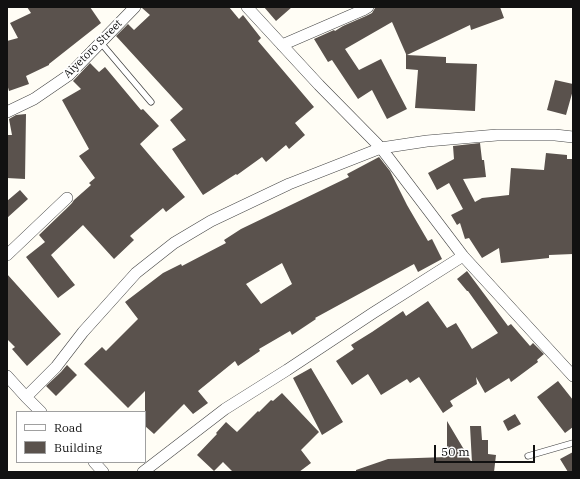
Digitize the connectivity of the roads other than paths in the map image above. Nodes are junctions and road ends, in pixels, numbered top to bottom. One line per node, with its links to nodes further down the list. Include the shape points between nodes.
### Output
1 (135, 7): 4 (street, Aiyetoro Street)
2 (247, 7): 5 (street)
3 (368, 7): 5 (street)
4 (100, 43): 6 (lane); 7 (street, Aiyetoro Street, via 69,75 34,100)
5 (282, 46): 9 (street)
6 (151, 102)
7 (7, 112)
8 (573, 137): 9 (street, via 497,135)
9 (381, 148): 12 (street); 15 (street, via 289,184 211,221 174,243 136,273 83,332 56,367)
10 (68, 198): 11 (street)
11 (7, 256)
12 (463, 256): 14 (street); 21 (street, via 225,409)
13 (7, 376): 15 (street)
14 (573, 376)
15 (26, 397): 16 (street)
16 (40, 411)
17 (573, 443): 18 (lane)
18 (528, 456)
19 (95, 463): 20 (street)
20 (103, 472)
21 (143, 472)

